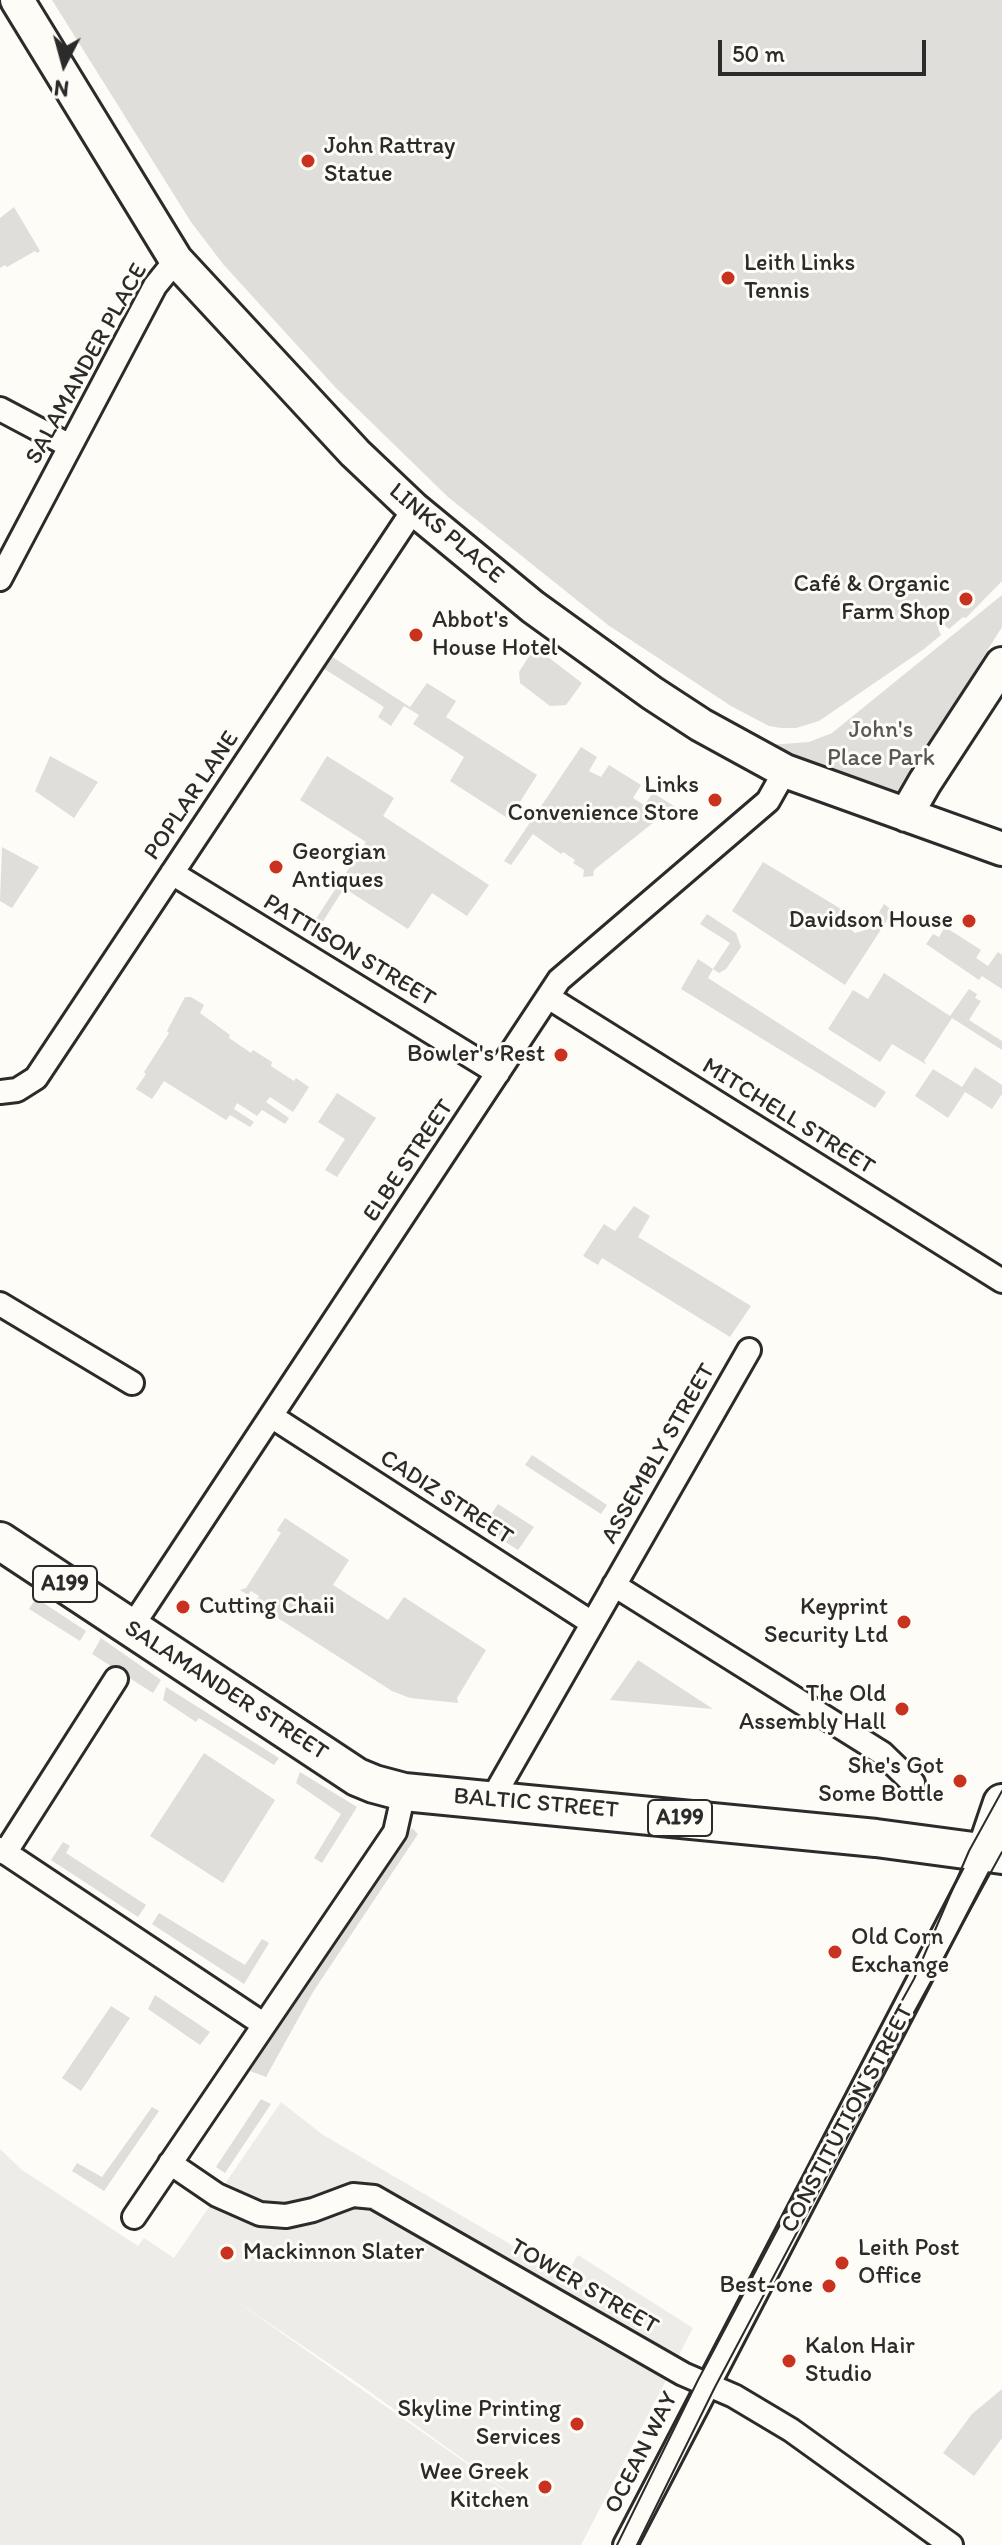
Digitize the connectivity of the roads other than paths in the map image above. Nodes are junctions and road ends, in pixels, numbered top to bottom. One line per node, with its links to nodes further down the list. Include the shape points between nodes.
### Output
1 (17, 0): 2 (street, LINKS PLACE)
2 (168, 248): 4 (street, SALAMANDER PLACE, via 155,286); 5 (street, LINKS PLACE, via 355,453)
3 (0, 409): 4 (street)
4 (70, 446): 6 (street, SALAMANDER PLACE)
5 (414, 509): 8 (street, LINKS PLACE, via 533,607 652,693); 11 (street, POPLAR LANE)
6 (0, 579)
7 (1002, 664): 9 (street)
8 (785, 771): 9 (street, LINKS PLACE); 12 (street, ELBE STREET, via 768,801 568,970)
9 (906, 815): 10 (street, LINKS PLACE)
10 (1002, 849)
11 (172, 873): 13 (street, PATTISON STREET); 14 (street, POPLAR LANE, via 36,1078 17,1090)
12 (548, 997): 13 (street, ELBE STREET); 15 (street, MITCHELL STREET)
13 (498, 1073): 19 (street, ELBE STREET)
14 (0, 1092)
15 (1002, 1281)
16 (0, 1304): 18 (street)
17 (749, 1350): 21 (street, ASSEMBLY STREET)
18 (132, 1383)
19 (271, 1416): 22 (street, CADIZ STREET); 23 (street, ELBE STREET)
20 (0, 1541): 23 (main road, SALAMANDER STREET / A199)
21 (614, 1585): 22 (street, ASSEMBLY STREET); 25 (street, via 882,1753)
22 (592, 1623): 27 (street, ASSEMBLY STREET)
23 (131, 1628): 26 (main road, SALAMANDER STREET / A199, via 357,1777)
24 (116, 1679): 30 (street)
25 (913, 1783)
26 (389, 1788): 27 (main road, BALTIC STREET / A199); 31 (street, via 400,1818 395,1832)
27 (492, 1799): 29 (main road, BALTIC STREET / A199)
28 (1002, 1803): 29 (main road, CONSTITUTION STREET)
29 (996, 1846): 34 (street, CONSTITUTION STREET)
30 (3, 1851): 31 (street)
31 (263, 2024): 32 (street)
32 (170, 2163): 33 (street); 34 (street, TOWER STREET, via 217,2195 260,2214 286,2216 353,2195 374,2197)
33 (134, 2217)
34 (706, 2384): 35 (street, OCEAN WAY); 36 (street, TOWER STREET, via 791,2430)
35 (625, 2545)
36 (951, 2545)

